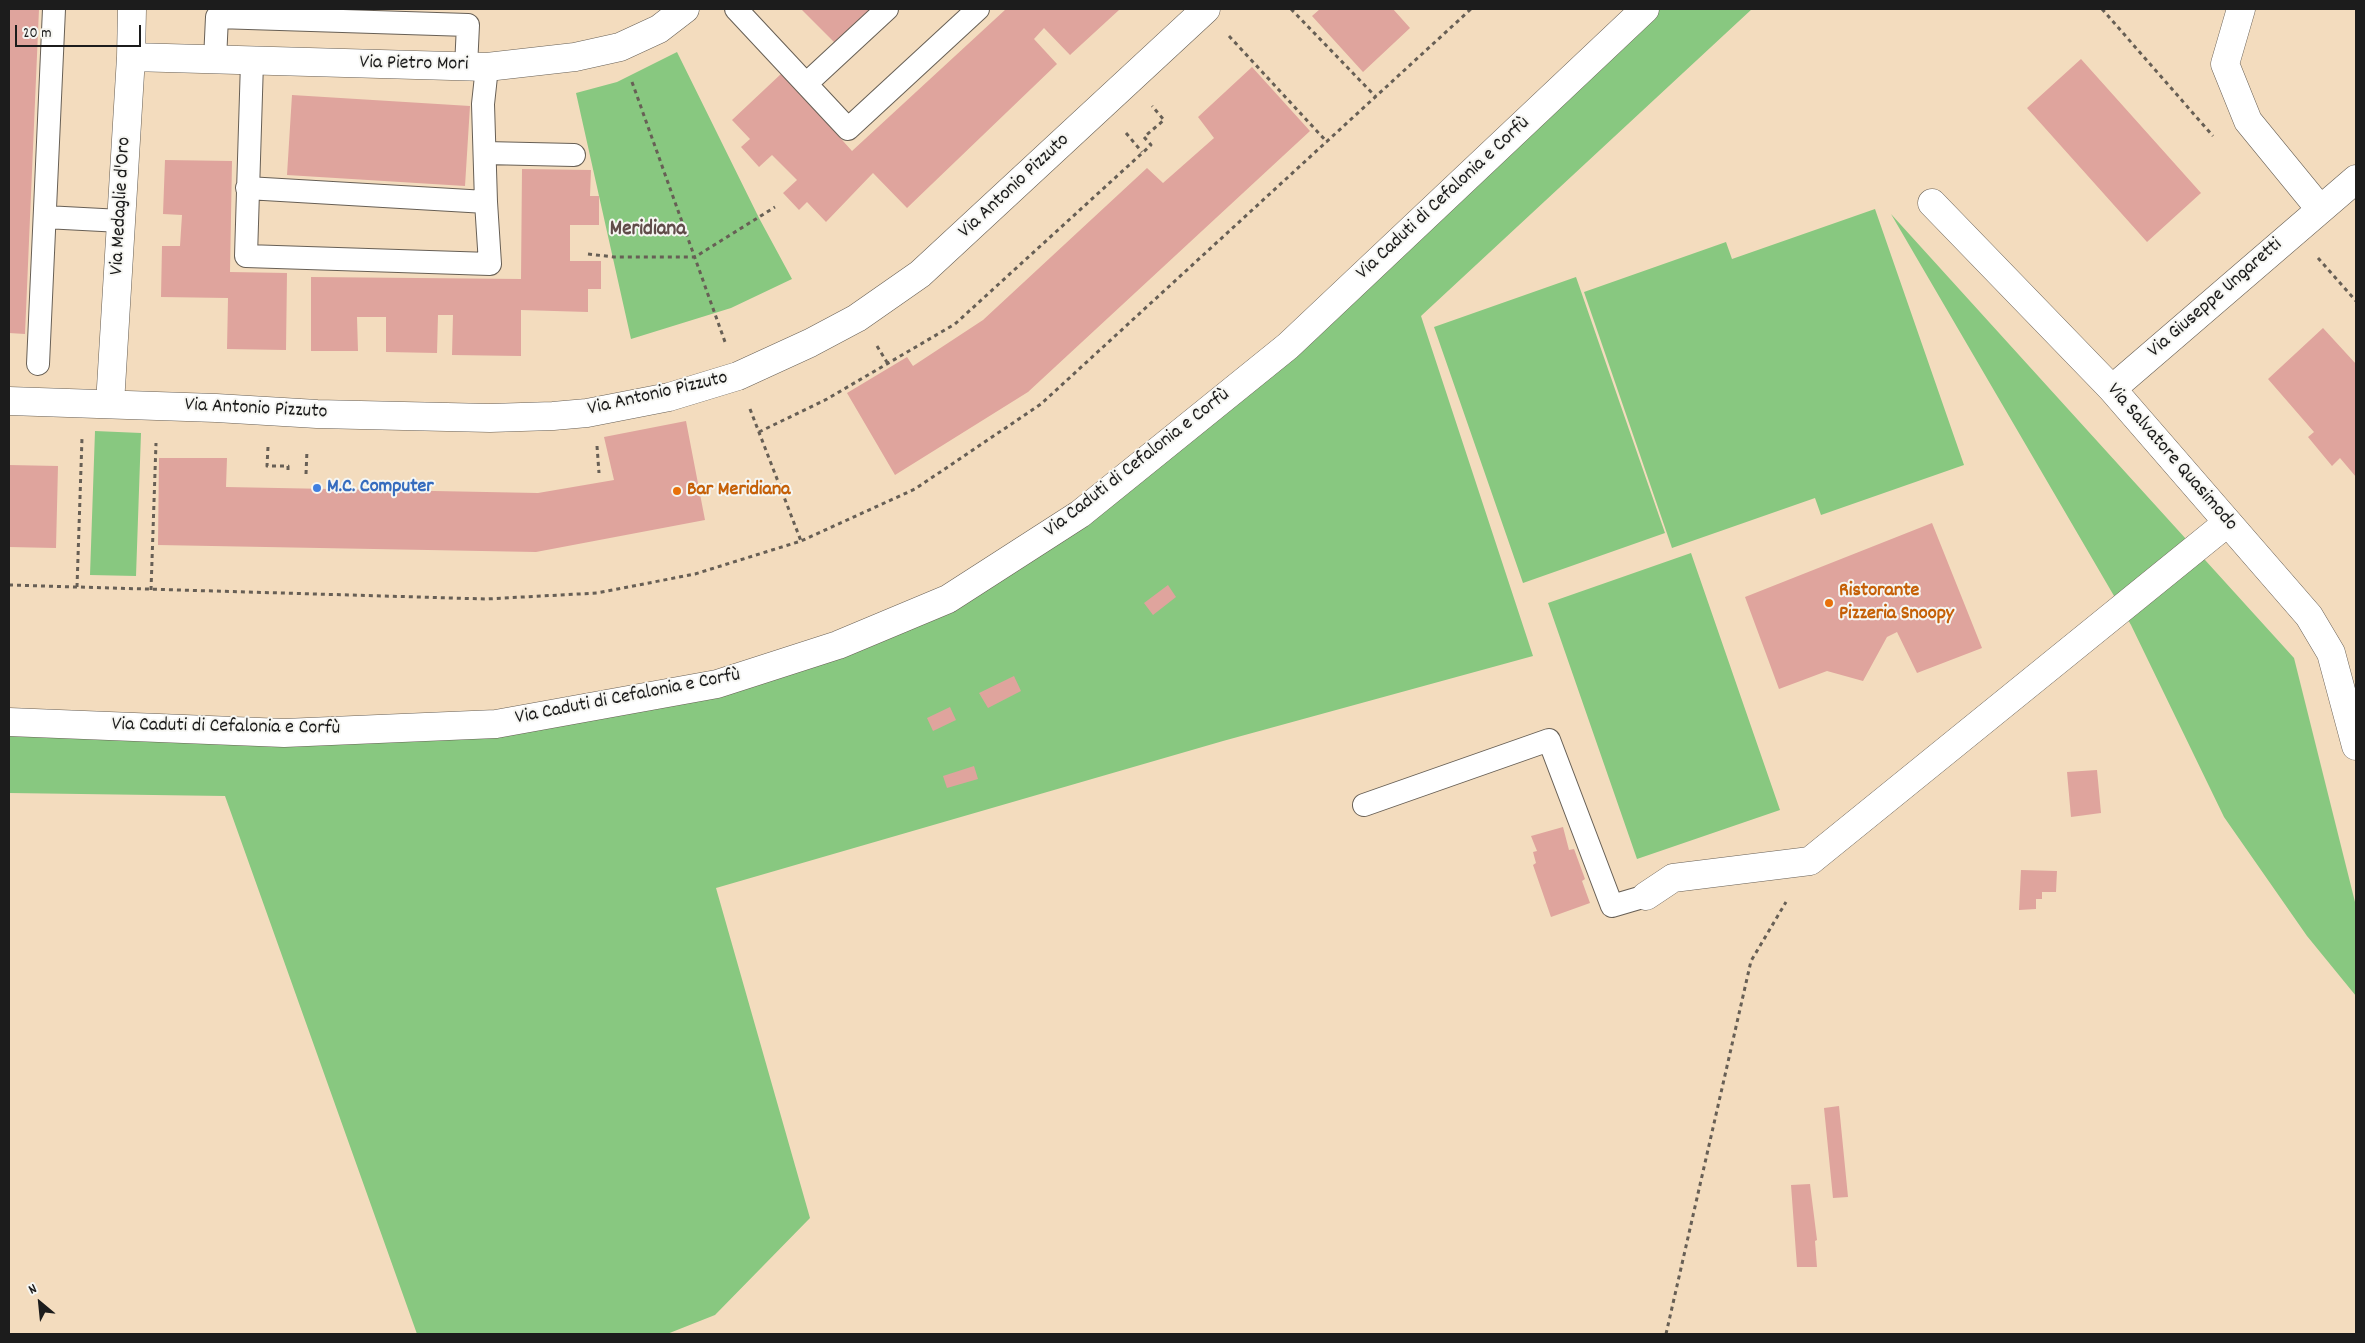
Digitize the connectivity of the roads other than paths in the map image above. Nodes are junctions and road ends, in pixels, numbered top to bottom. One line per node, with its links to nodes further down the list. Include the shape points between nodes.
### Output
1 (54, 9): 22 (lane)
2 (132, 9): 10 (street, Via Medaglie d'Oro)
3 (685, 9): 13 (street, Via Pietro Mori, via 659,28 620,47 575,57)
4 (736, 9): 14 (lane)
5 (887, 9): 14 (lane)
6 (978, 9): 14 (lane, via 848,129)
7 (1206, 9): 27 (street, Via Antonio Pizzuto, via 920,274 857,318 738,376 669,397 587,413 553,416 490,418 317,414)
8 (1645, 9): 29 (street, Via Caduti di Cefalonia e Corfù, via 1288,346 1080,514 948,599 838,646 717,684 496,724 284,733)
9 (2241, 9): 21 (street, via 2225,64 2248,121)
10 (131, 57): 11 (street, Via Pietro Mori); 23 (street, Via Medaglie d'Oro)
11 (215, 60): 12 (street, Via Pietro Mori); 13 (lane, via 217,17 468,25)
12 (252, 62): 13 (street, Via Pietro Mori); 18 (lane)
13 (477, 67): 15 (lane, via 483,104)
14 (806, 84)
15 (484, 153): 16 (lane); 19 (lane)
16 (574, 155)
17 (2356, 179): 21 (street, Via Giuseppe Ungaretti)
18 (246, 188): 19 (lane); 19 (lane, via 246,256 490,264)
19 (486, 202)
20 (1932, 203): 25 (street, Via Salvatore Quasimodo)
21 (2320, 209): 25 (street, Via Giuseppe Ungaretti)
22 (45, 217): 23 (lane); 24 (lane)
23 (121, 222): 27 (street, Via Medaglie d'Oro)
24 (38, 364)
25 (2112, 389): 28 (street, Via Salvatore Quasimodo)
26 (9, 401): 27 (street, Via Antonio Pizzuto)
27 (110, 404)
28 (2227, 523): 30 (street, Via Salvatore Quasimodo, via 2309,616 2331,653); 32 (street, via 1810,861 1673,878)
29 (9, 722)
30 (2356, 746)
31 (1364, 805): 32 (lane, via 1549,740 1612,906)
32 (1646, 896)

